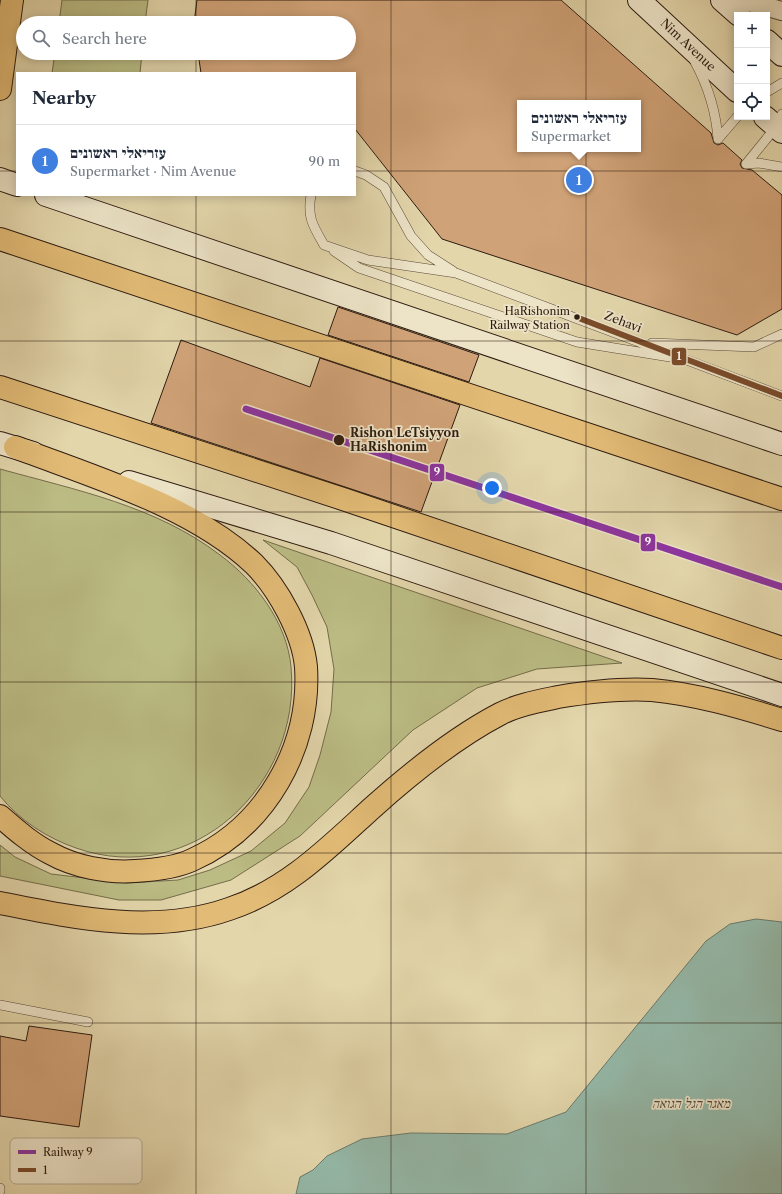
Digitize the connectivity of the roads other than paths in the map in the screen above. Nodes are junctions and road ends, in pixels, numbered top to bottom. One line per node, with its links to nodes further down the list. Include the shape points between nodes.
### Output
1 (12, 0): 12 (main road)
2 (639, 0): 7 (main road, Nim Avenue)
3 (722, 0): 6 (main road)
4 (742, 0): 5 (street)
5 (782, 11)
6 (735, 12)
7 (679, 36): 11 (main road, Nim Avenue); 14 (lane, via 702,75 716,121 718,139)
8 (770, 44): 9 (main road)
9 (782, 55)
10 (782, 83): 13 (lane)
11 (734, 88)
12 (0, 89)
13 (770, 90)
14 (734, 120)
15 (776, 123): 16 (lane, via 746,164 759,162)
16 (782, 167)
17 (356, 172): 24 (lane, via 384,187 411,236 428,255)
18 (0, 179): 19 (main road)
19 (16, 185)
20 (49, 196): 30 (main road)
21 (311, 196): 23 (lane, via 311,221)
22 (0, 239): 32 (main road)
23 (324, 244): 24 (lane, via 368,260); 27 (lane, via 359,268 577,342)
24 (456, 273): 26 (lane, Zehavi)
25 (782, 334): 26 (lane, via 754,347)
26 (645, 343): 27 (lane, Zehavi)
27 (689, 360): 29 (lane, Zehavi)
28 (0, 387): 33 (main road, via 346,500)
29 (782, 396)
30 (782, 444)
31 (8, 445): 34 (main road, via 331,544); 36 (main road, via 127,489 206,528 229,544 254,565 272,586 292,620 306,665 304,714 295,745 279,781 259,810 223,844 190,861 157,870 119,872 84,866 51,854 22,836)
32 (782, 499)
33 (782, 648)
34 (782, 696)
35 (782, 720): 37 (main road, via 693,697 652,690 578,694 538,701 502,713 454,741 373,807 296,875 266,894 229,910 192,918 114,922 68,917)
36 (0, 816)
37 (0, 903)
38 (0, 1006): 39 (lane)
39 (88, 1022)

